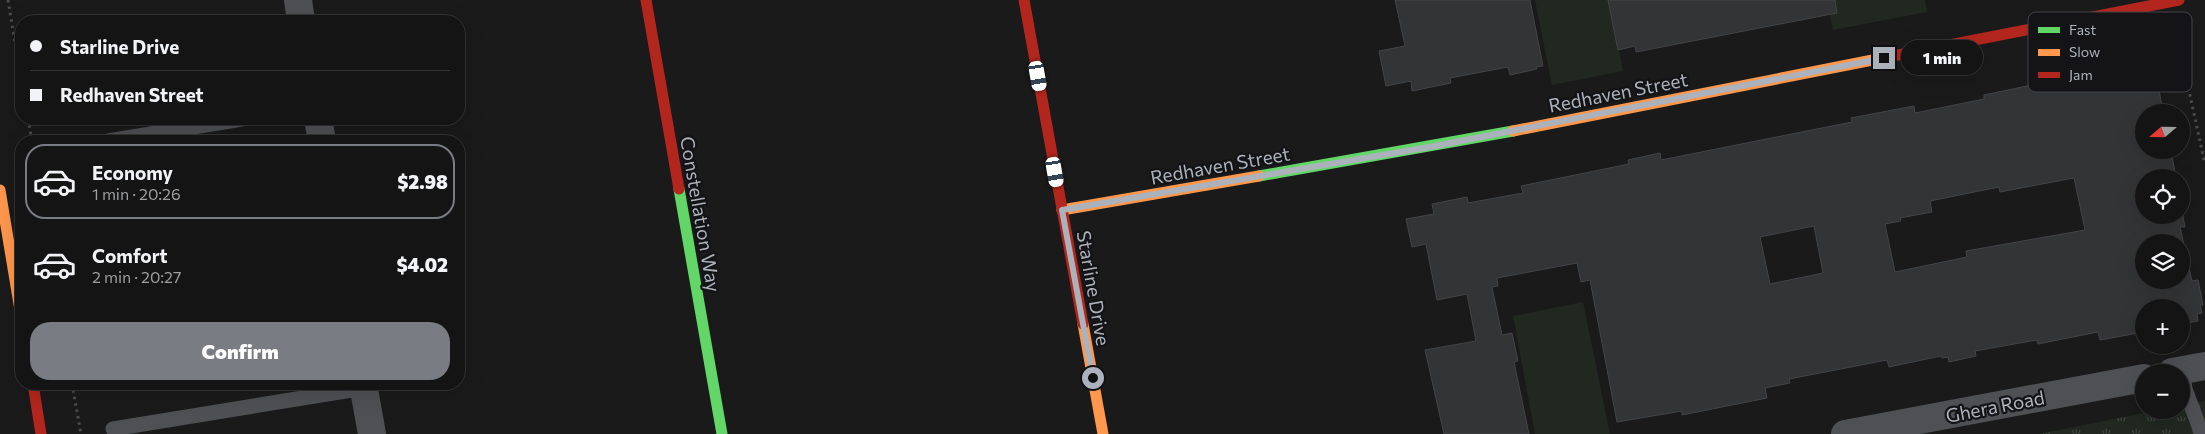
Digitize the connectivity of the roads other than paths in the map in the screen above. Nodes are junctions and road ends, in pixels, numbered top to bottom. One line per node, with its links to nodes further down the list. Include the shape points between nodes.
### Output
1 (298, 0): 6 (street)
2 (646, 0): 21 (street, Constellation Way)
3 (1024, 0): 11 (street, Starline Drive)
4 (2179, 0): 5 (street, Redhaven Street)
5 (2118, 12)
6 (300, 15)
7 (2028, 30): 11 (street, Redhaven Street, via 1435,146)
8 (205, 125): 9 (lane)
9 (145, 135)
10 (0, 190): 12 (street)
11 (1062, 210): 22 (street, Starline Drive)
12 (15, 280)
13 (2135, 380): 23 (street, Ghera Road)
14 (34, 390): 19 (street)
15 (341, 390): 18 (lane)
16 (365, 390): 20 (street)
17 (2190, 400): 24 (lane)
18 (113, 429)
19 (41, 434)
20 (372, 434)
21 (722, 434)
22 (1103, 434)
23 (1846, 434)
24 (2202, 434)

